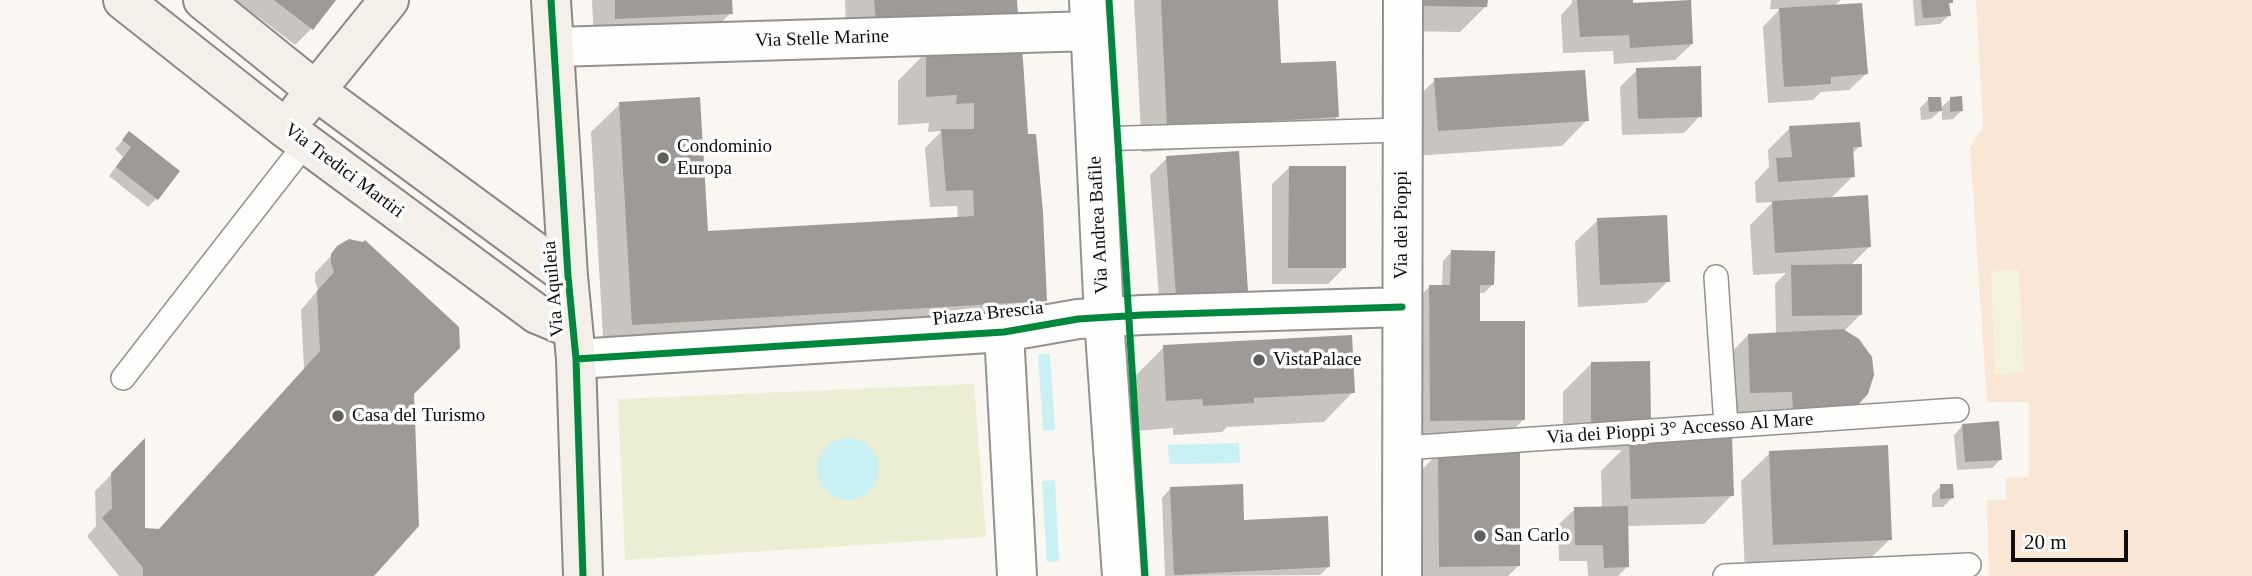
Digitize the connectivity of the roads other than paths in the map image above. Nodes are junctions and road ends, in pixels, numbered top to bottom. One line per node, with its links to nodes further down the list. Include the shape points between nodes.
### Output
1 (123, 0): 10 (street, Via Tredici Martiri)
2 (203, 0): 8 (street)
3 (389, 0): 8 (street)
4 (551, 0): 7 (street, Via Aquileia)
5 (1403, 0): 9 (street, Via dei Pioppi)
6 (1090, 15): 7 (street, Via Stelle Marine); 11 (street, Via Andrea Bafile)
7 (554, 47): 12 (street, Via Aquileia)
8 (316, 91): 10 (street); 12 (street)
9 (1401, 130): 11 (lane); 14 (street, Via dei Pioppi)
10 (295, 136): 17 (street, Via Tredici Martiri); 18 (lane)
11 (1095, 139): 15 (street, Via Andrea Bafile)
12 (568, 276): 17 (street, Via Aquileia)
13 (1716, 277): 20 (lane)
14 (1402, 307): 15 (street, Piazza Brescia); 21 (street, Via dei Pioppi)
15 (1104, 318): 16 (street, Piazza Brescia); 25 (street, Via Andrea Bafile)
16 (1004, 332): 17 (street, Piazza Brescia); 24 (street)
17 (575, 344): 23 (street, Via Aquileia)
18 (123, 378)
19 (1957, 410): 20 (lane, Via dei Pioppi 3° Accesso Al Mare)
20 (1726, 426): 21 (lane, Via dei Pioppi 3° Accesso Al Mare)
21 (1403, 448): 26 (street, Via dei Pioppi)
22 (1969, 565): 27 (lane)
23 (583, 576)
24 (1017, 576)
25 (1122, 576)
26 (1402, 576)
27 (1725, 576)

